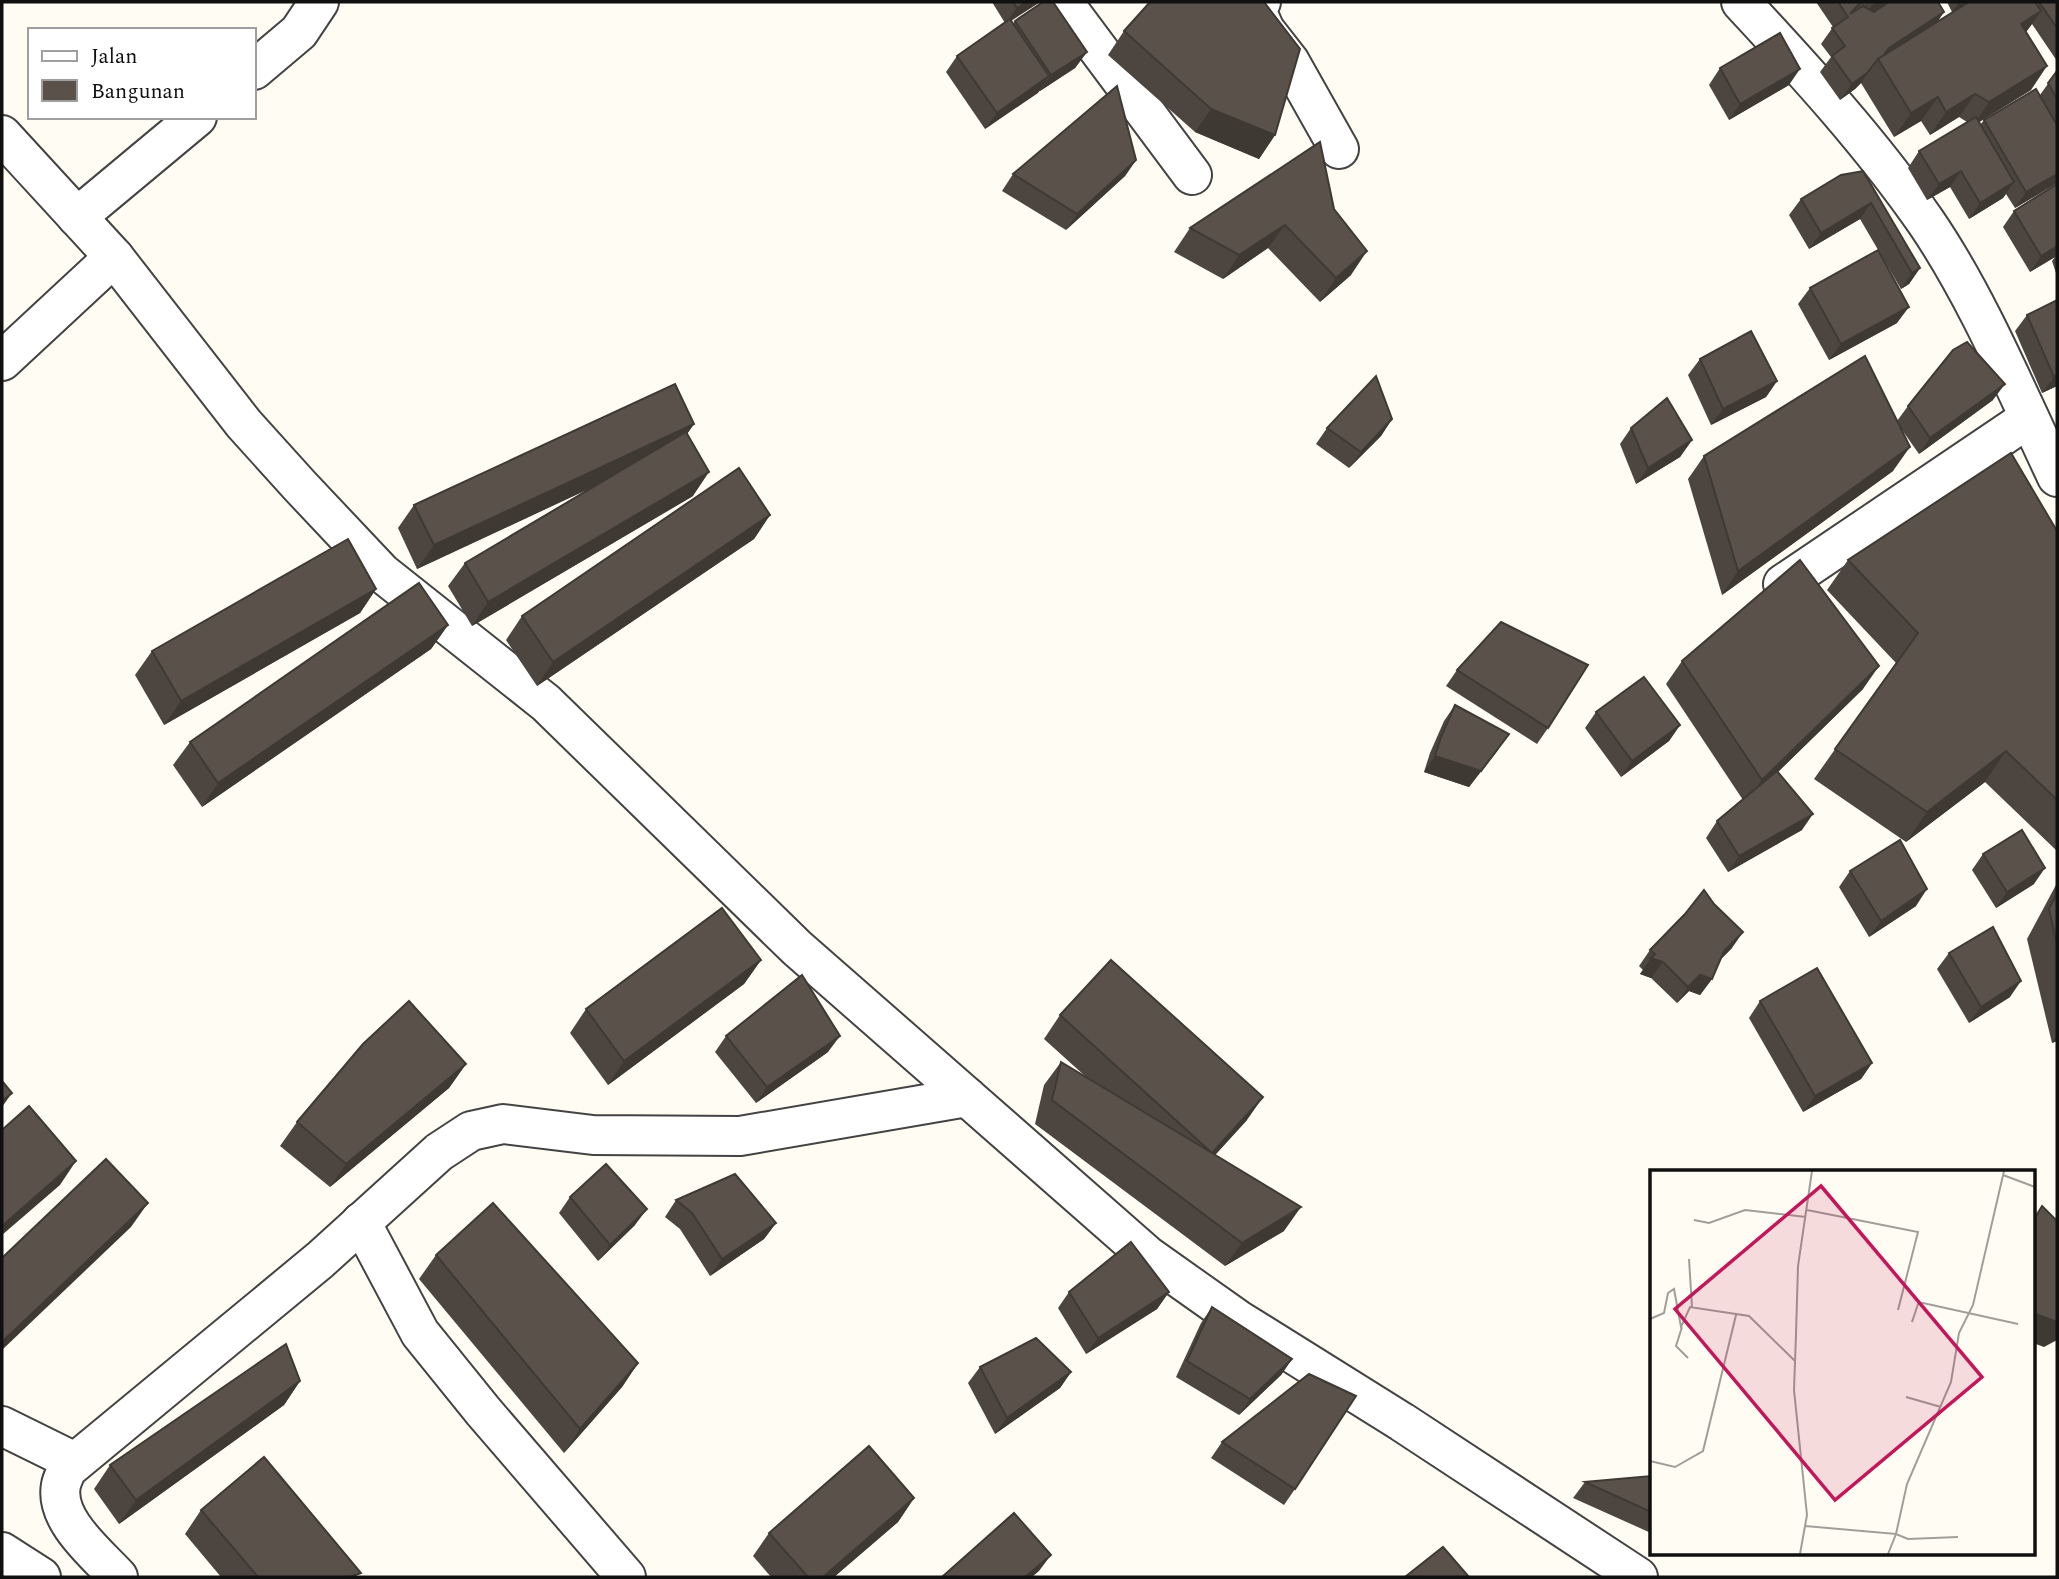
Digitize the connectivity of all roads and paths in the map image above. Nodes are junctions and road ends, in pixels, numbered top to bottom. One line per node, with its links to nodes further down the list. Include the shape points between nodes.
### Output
1 (319, 2): 5 (street, via 299,32)
2 (1063, 2): 9 (street)
3 (1261, 2): 8 (street, via 1258,12 1265,30 1290,62)
4 (1741, 2): 13 (street, via 1832,100 1926,222 1968,291)
5 (256, 69)
6 (195, 119): 10 (street)
7 (2, 135): 10 (street)
8 (1339, 149)
9 (1192, 174)
10 (76, 217): 11 (street)
11 (114, 257): 12 (street); 16 (street, via 244,424 382,573 546,703 797,948)
12 (2, 361)
13 (2029, 418): 14 (street); 15 (street)
14 (2057, 477)
15 (1783, 584)
16 (967, 1097): 17 (street, via 740,1136 593,1135 503,1124 471,1131 439,1152); 24 (street, via 1148,1256 1237,1319)
17 (361, 1222): 19 (street); 23 (street, via 420,1333)
18 (2, 1426): 19 (street)
19 (75, 1462): 22 (street, via 61,1486 62,1507 75,1531)
20 (2, 1552): 21 (street)
21 (41, 1577)
22 (118, 1577)
23 (626, 1577)
24 (1638, 1577)

